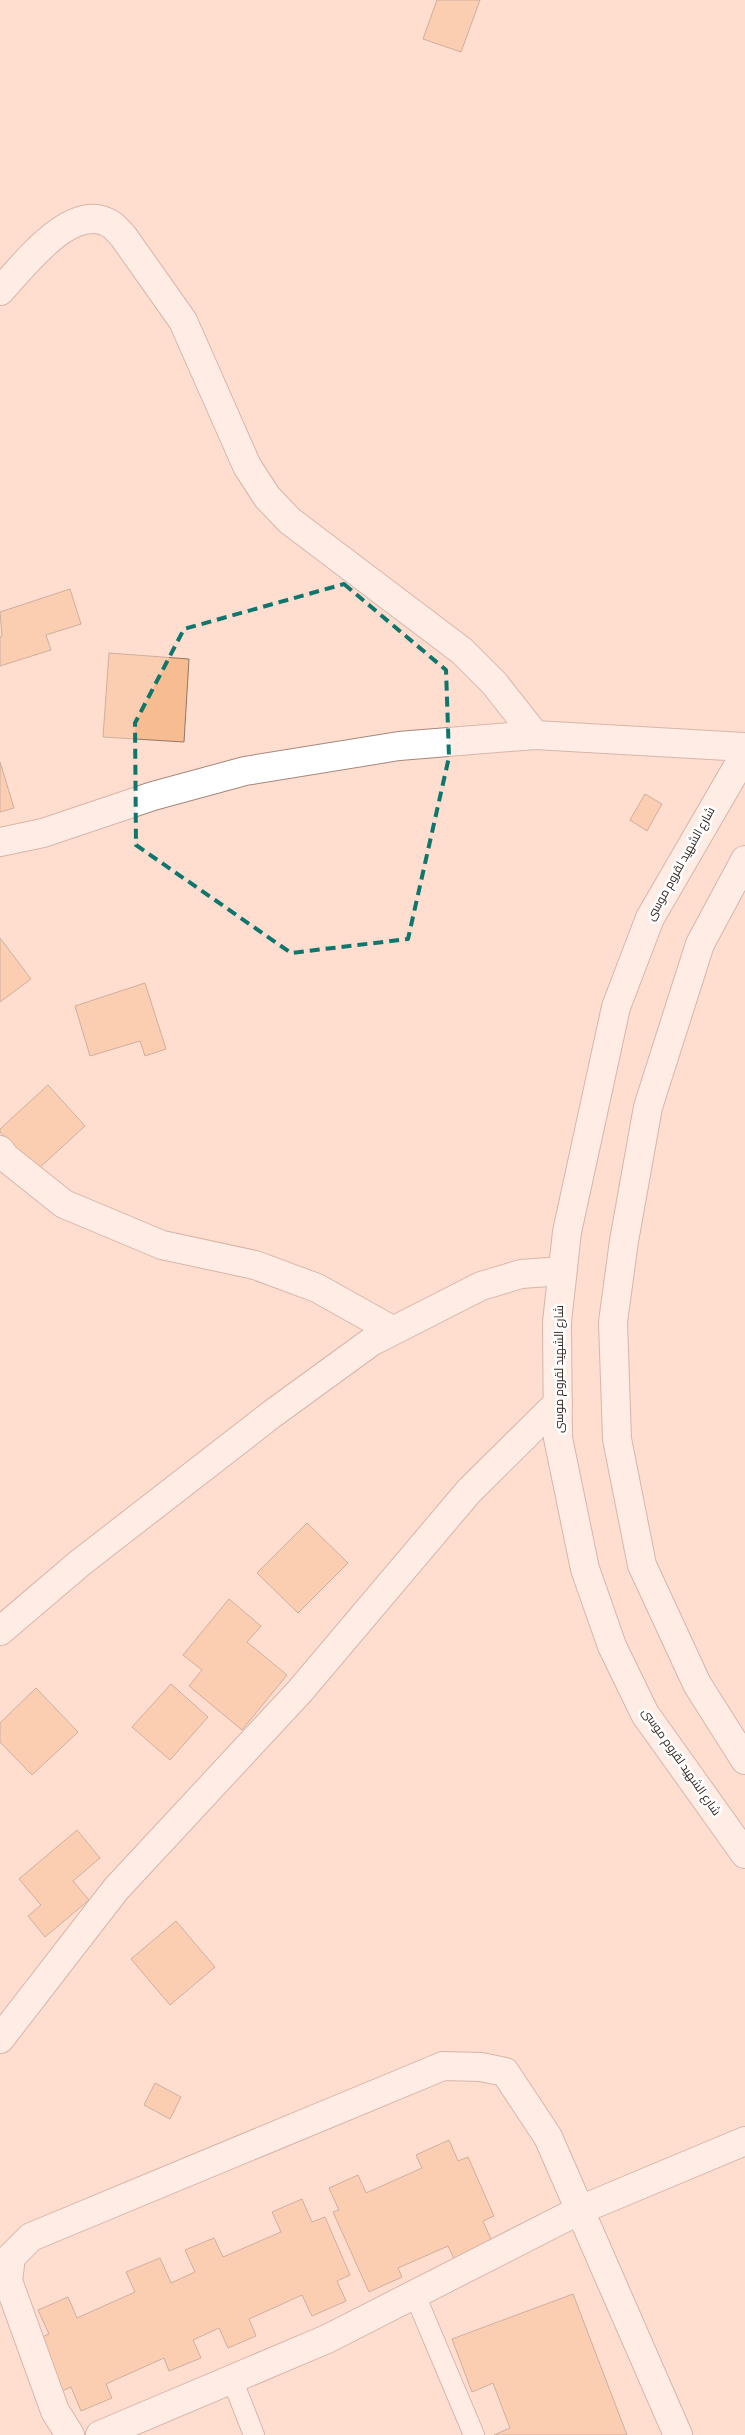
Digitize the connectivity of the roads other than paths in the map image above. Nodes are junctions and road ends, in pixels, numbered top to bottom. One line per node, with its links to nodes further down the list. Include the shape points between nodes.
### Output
1 (0, 291): 2 (street, via 52,236 78,220 95,219 112,225 183,320 247,466 267,497 290,521 462,651 494,683)
2 (535, 735): 3 (street); 5 (street, via 399,746 245,771 153,796 44,833)
3 (745, 747)
4 (745, 754): 8 (street, شارع الشهيد لقروم موسى, via 650,918 616,1007 567,1232)
5 (0, 842)
6 (745, 860): 12 (street, via 700,944 648,1107 624,1241 614,1322 617,1439 642,1565 698,1684)
7 (0, 1150): 9 (street, via 64,1204 162,1245 255,1265 317,1288)
8 (562, 1271): 9 (street, via 521,1274 482,1286); 10 (street, شارع الشهيد لقروم موسى, via 557,1322)
9 (392, 1330): 11 (street, via 370,1342 272,1414 80,1563)
10 (558, 1403): 13 (street, شارع الشهيد لقروم موسى, via 558,1438 585,1569 612,1646 645,1714); 14 (street, via 469,1491 300,1691 116,1889)
11 (0, 1631)
12 (745, 1760)
13 (745, 1854)
14 (0, 2039)
15 (745, 2141): 16 (street)
16 (580, 2210): 17 (street); 19 (street, via 548,2137 505,2072 481,2067 443,2066 31,2237 11,2257 8,2281 55,2411); 23 (street)
17 (415, 2294): 18 (street, via 327,2339); 22 (lane)
18 (232, 2379): 20 (street); 21 (lane)
19 (70, 2435)
20 (100, 2435)
21 (254, 2435)
22 (474, 2435)
23 (678, 2435)

